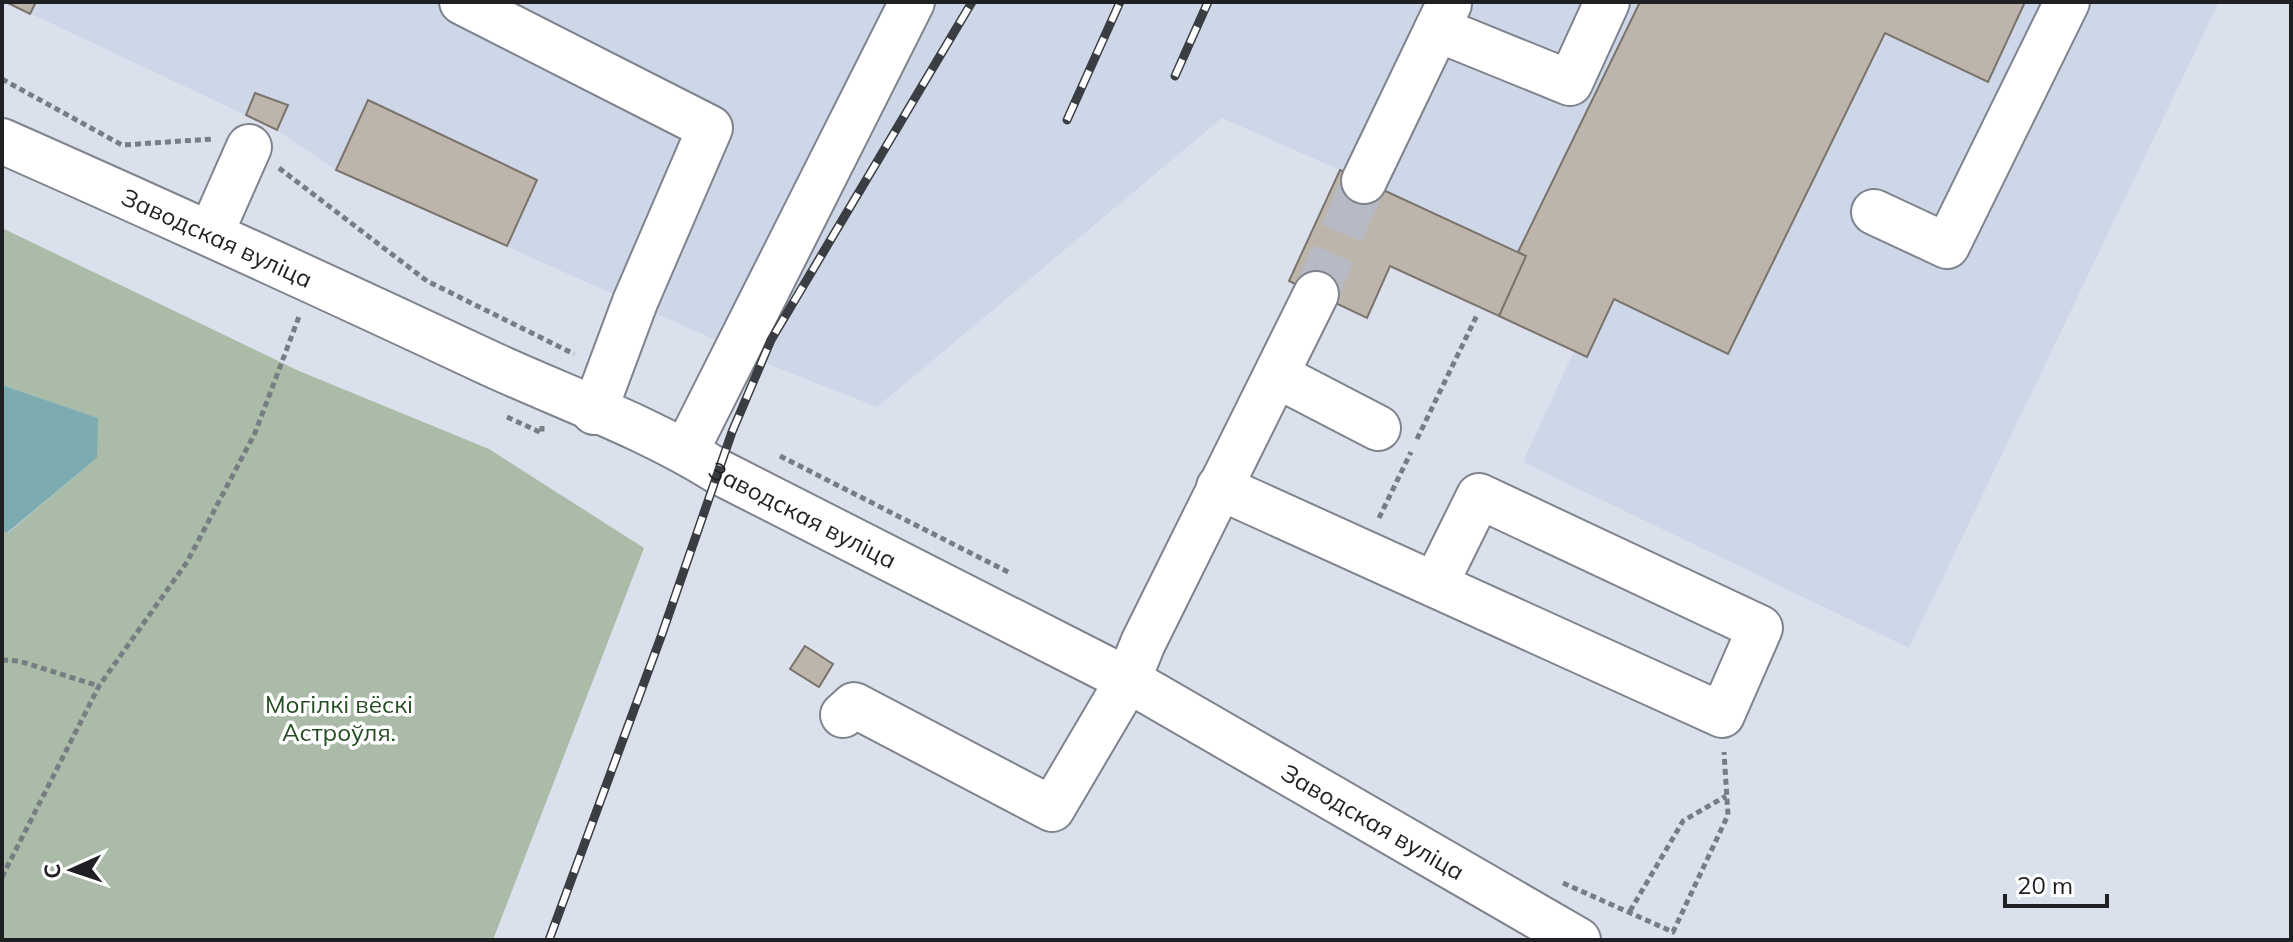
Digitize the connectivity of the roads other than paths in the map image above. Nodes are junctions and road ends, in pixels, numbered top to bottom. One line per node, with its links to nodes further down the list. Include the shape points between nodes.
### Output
1 (462, 2): 13 (street, via 710,128)
2 (912, 2): 15 (street)
3 (1607, 2): 5 (street, via 1570,83)
4 (2067, 2): 9 (street, via 1947,246)
5 (1444, 16): 8 (street)
6 (2, 141): 10 (street, Заводская вуліца)
7 (249, 147): 10 (street)
8 (1364, 181)
9 (1874, 212)
10 (211, 233): 13 (street, Заводская вуліца)
11 (1316, 294): 12 (street)
12 (1278, 376): 14 (street); 16 (street)
13 (594, 412): 15 (street, Заводская вуліца)
14 (1378, 428)
15 (686, 451): 18 (street, Заводская вуліца)
16 (1219, 487): 17 (street); 18 (street)
17 (1435, 585): 17 (street, via 1479,496 1760,628 1722,715)
18 (1128, 680): 19 (street, via 1052,809 854,705); 20 (street, Заводская вуліца)
19 (843, 715)
20 (1578, 940)

